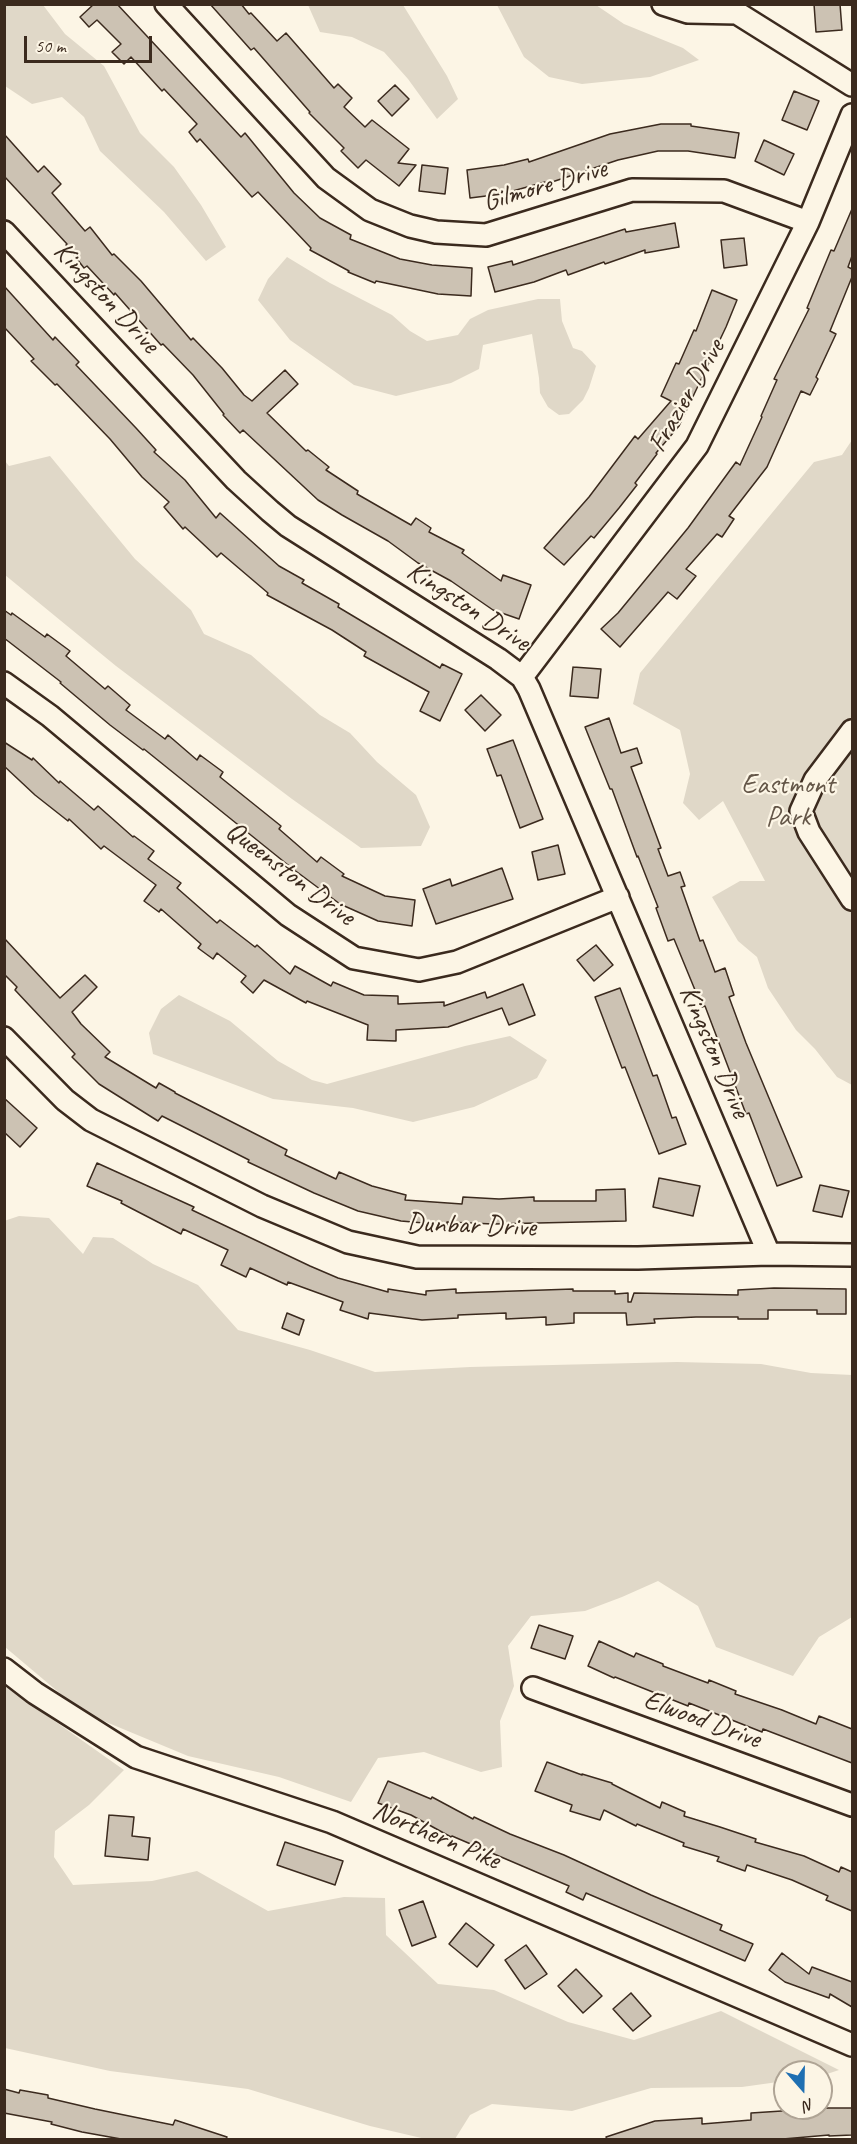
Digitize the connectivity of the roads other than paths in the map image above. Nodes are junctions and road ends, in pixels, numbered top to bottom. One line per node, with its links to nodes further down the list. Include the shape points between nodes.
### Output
1 (166, 4): 5 (street, Gilmore Drive, via 326,178 370,210 410,226 486,235 632,190 724,191)
2 (663, 4): 3 (street, via 688,12 737,13)
3 (852, 84)
4 (852, 115): 5 (street, Frazier Drive)
5 (808, 222): 7 (street, Frazier Drive, via 697,446)
6 (4, 232): 7 (street, Kingston Drive, via 236,480 270,511)
7 (522, 676): 10 (street, Kingston Drive)
8 (4, 683): 10 (street, Queenston Drive, via 50,716 288,915 354,958 419,970 458,962)
9 (852, 731): 11 (street, via 814,780 801,811 809,832)
10 (618, 897): 13 (street, Kingston Drive)
11 (852, 899)
12 (4, 1038): 13 (street, Dunbar Drive, via 65,1101 91,1120 262,1206 348,1242 417,1257)
13 (769, 1254): 14 (street, Dunbar Drive)
14 (852, 1255)
15 (4, 1669): 18 (street, Northern Pike, via 136,1757 332,1822)
16 (532, 1688): 17 (street, Elwood Drive)
17 (852, 1805)
18 (852, 2045)

